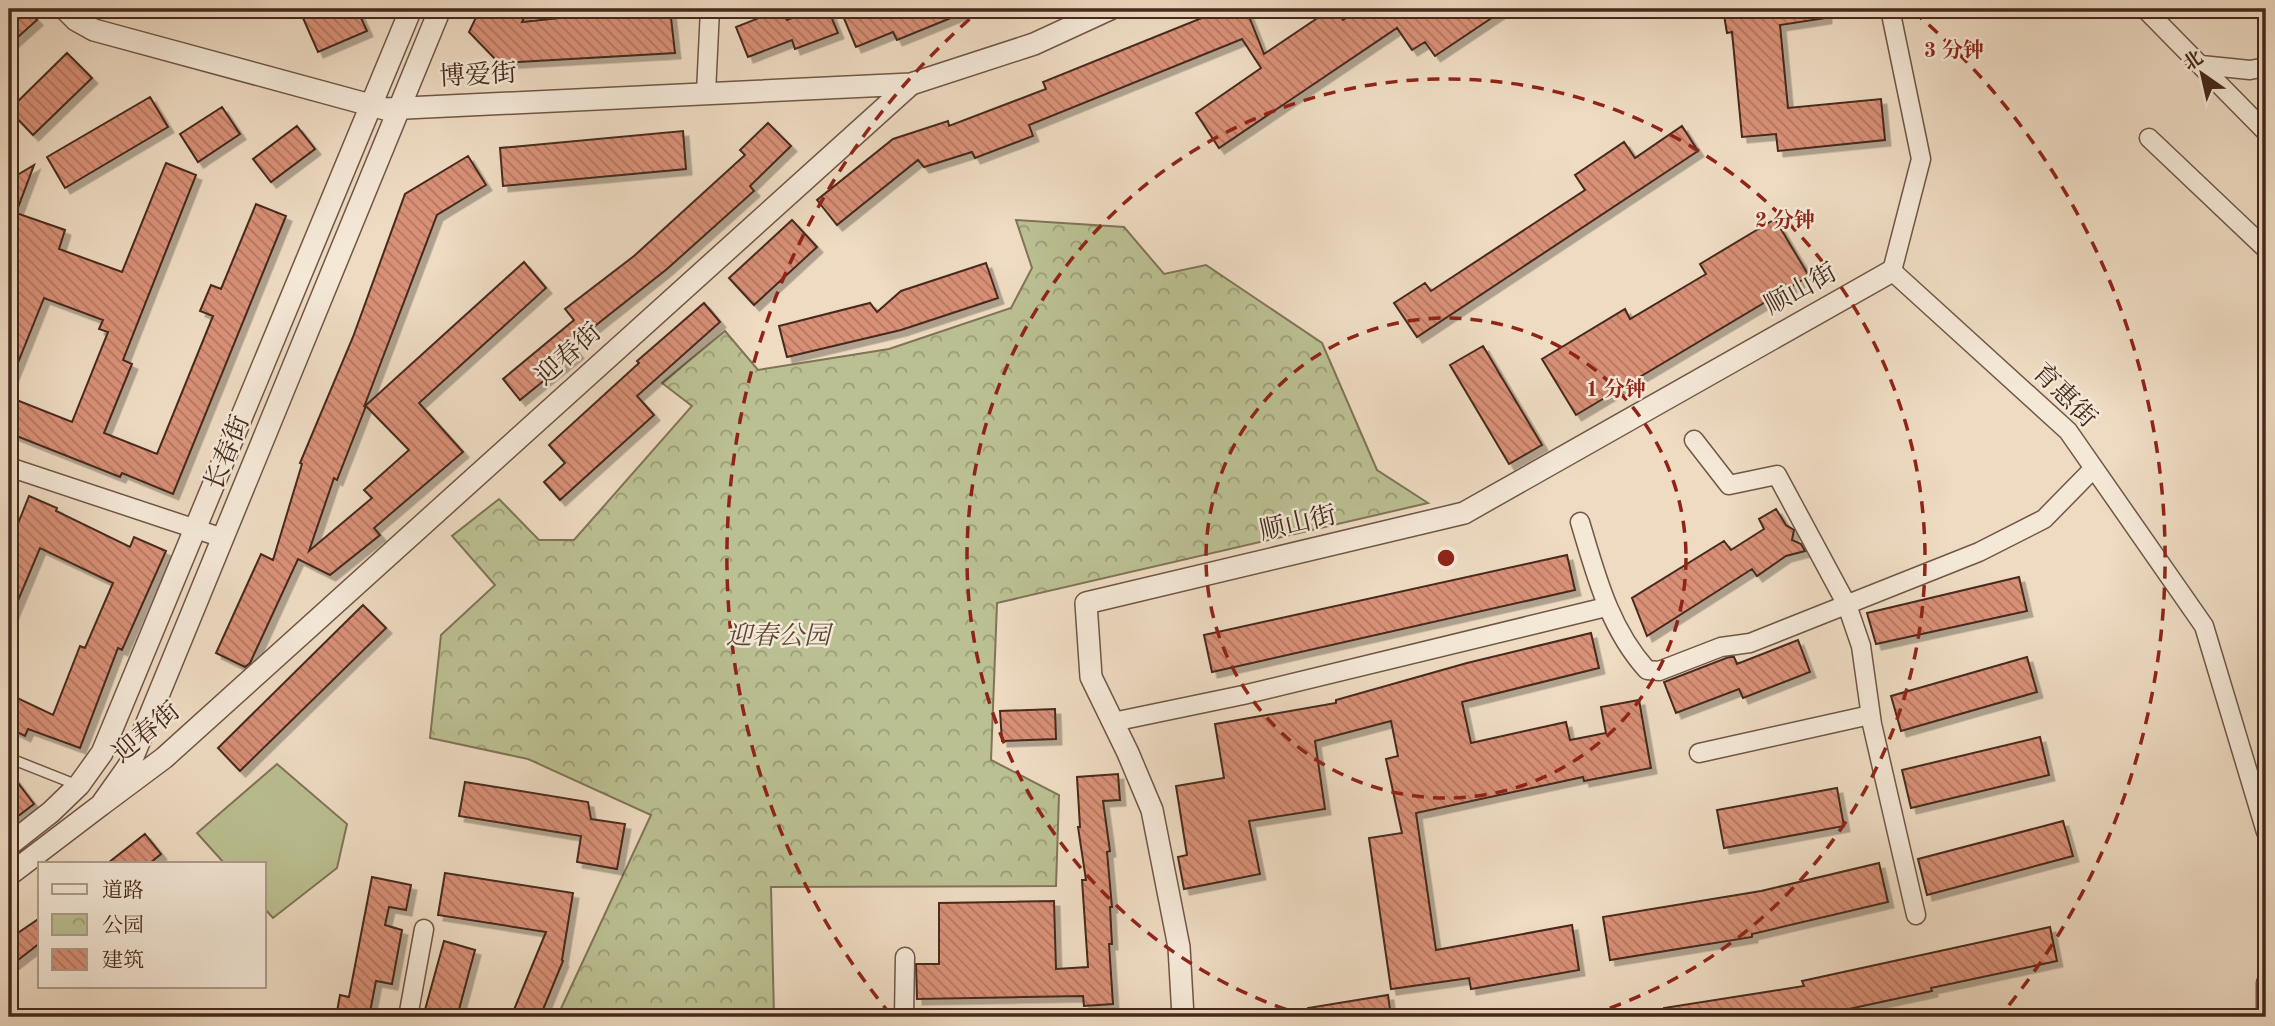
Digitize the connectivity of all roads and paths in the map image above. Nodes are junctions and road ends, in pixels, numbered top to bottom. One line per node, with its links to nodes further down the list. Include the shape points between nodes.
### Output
1 (65, 9): 12 (street, 博爱街, via 94,30)
2 (411, 9): 12 (street, 长春街)
3 (440, 9): 13 (street, 长春街)
4 (710, 9): 11 (street)
5 (1110, 9): 10 (street, 迎春街, via 1034,44)
6 (1890, 9): 17 (street, via 1921,159)
7 (2146, 9): 8 (street)
8 (2201, 65): 9 (street); 14 (street)
9 (2266, 68)
10 (911, 84): 11 (street, 博爱街); 32 (street, 迎春街, via 164,758)
11 (706, 93): 13 (street, 博爱街)
12 (371, 105): 13 (street, 博爱街); 22 (street, 长春街)
13 (399, 108): 23 (street, 长春街)
14 (2266, 132)
15 (2149, 138): 16 (street)
16 (2266, 249)
17 (1892, 271): 20 (street, 育惠街, via 2068,431); 27 (street, 顺山街, via 1464,513 1086,603 1091,677)
18 (1694, 440): 24 (street, via 1729,485 1777,475)
19 (9, 467): 22 (street)
20 (2094, 468): 24 (street, via 2044,519 1979,552); 31 (street, 育惠街, via 2204,626)
21 (1580, 522): 25 (street)
22 (195, 529): 23 (street); 30 (street, 长春街, via 102,753)
23 (223, 538): 32 (street, 长春街, via 130,764)
24 (1847, 604): 25 (street, via 1750,643 1721,647 1659,671 1647,670 1633,654); 26 (street, via 1861,646)
25 (1606, 607): 27 (street)
26 (1870, 715): 28 (street); 36 (street)
27 (1113, 722): 42 (street, 顺山街, via 1152,810 1179,947)
28 (1699, 753)
29 (9, 758): 30 (lane)
30 (79, 785): 34 (street, 长春街)
31 (2262, 799): 33 (street, 育惠街)
32 (101, 805): 35 (street, 长春街)
33 (2266, 832)
34 (9, 845)
35 (9, 874)
36 (1916, 915)
37 (424, 929): 40 (street)
38 (905, 957): 41 (street)
39 (2266, 983): 43 (street)
40 (408, 1017)
41 (904, 1017)
42 (1183, 1017)
43 (2266, 1017)

